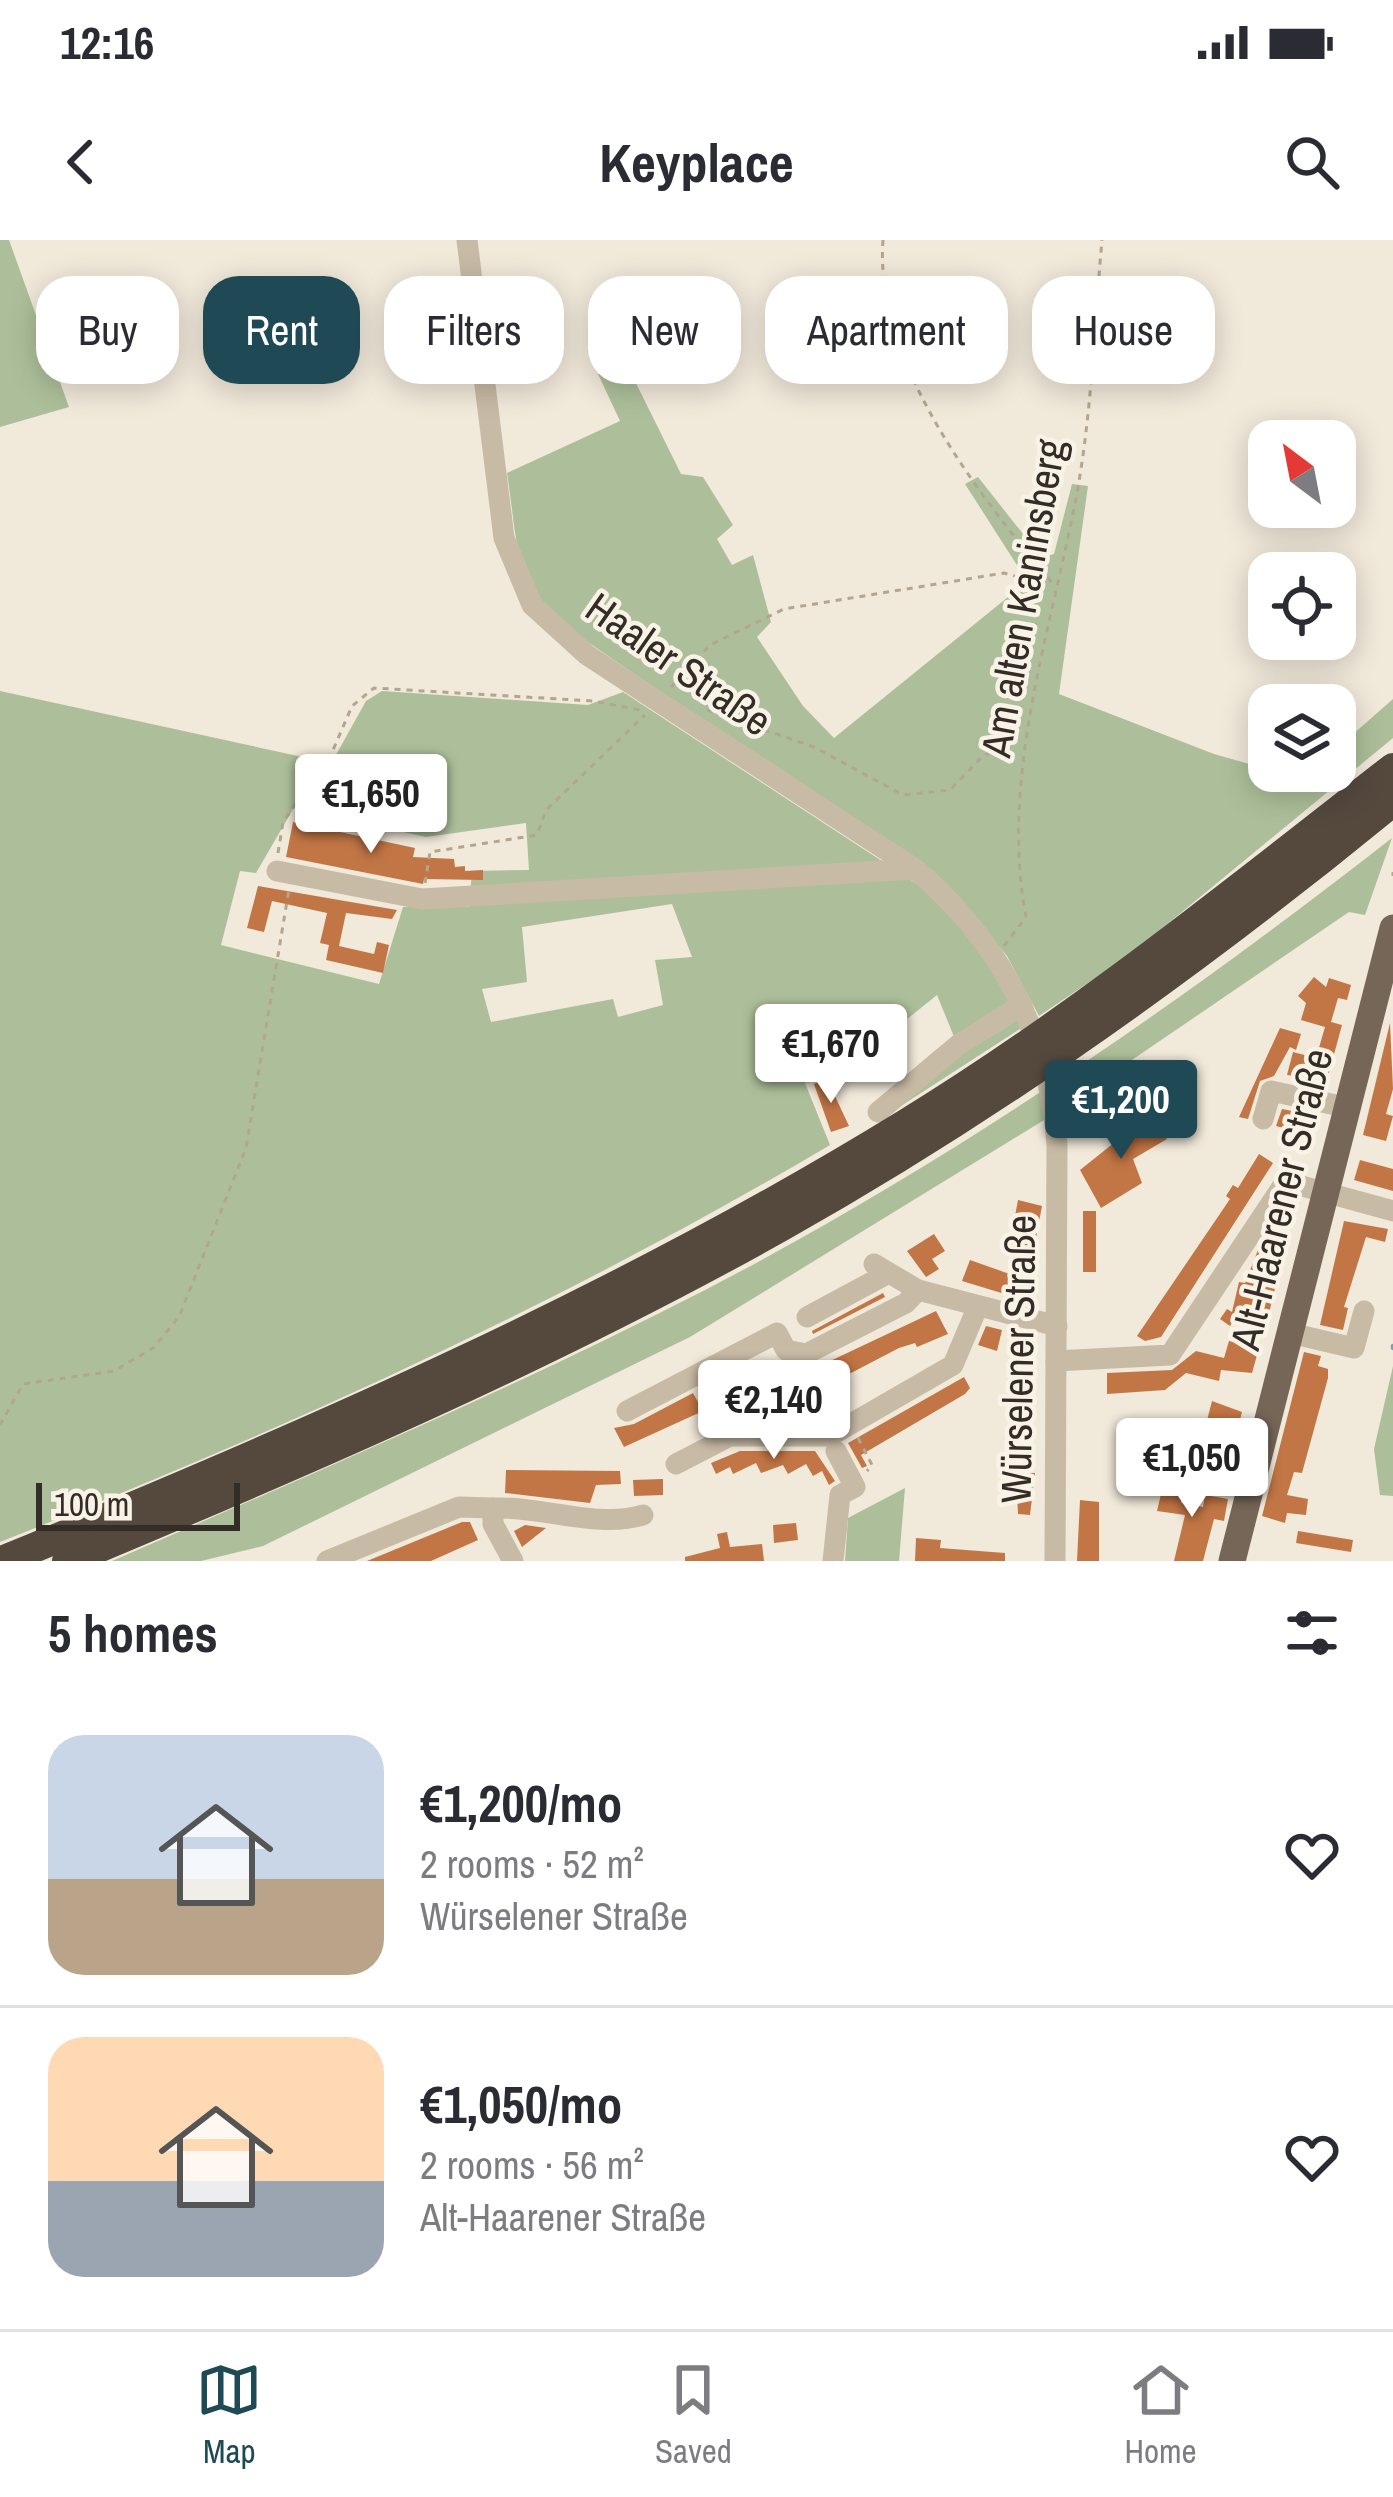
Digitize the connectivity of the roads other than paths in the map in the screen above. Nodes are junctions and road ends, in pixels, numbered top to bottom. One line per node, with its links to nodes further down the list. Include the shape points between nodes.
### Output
1 (467, 240): 4 (street, Haaler Straße, via 504,538 532,605 587,655)
2 (1393, 768): 10 (highway)
3 (1393, 801): 10 (highway, via 1221,938)
4 (915, 869): 5 (street, via 422,899); 7 (street, Haaler Straße, via 958,905)
5 (285, 871)
6 (1393, 928): 9 (main road, Alt-Haarener Straße)
7 (994, 954): 8 (street, Würselener Straße)
8 (1022, 1005): 13 (street, via 958,1045); 21 (street, Würselener Straße, via 1053,1094)
9 (1382, 1016): 12 (main road, Alt-Haarener Straße)
10 (1069, 1032): 11 (highway)
11 (1011, 1071): 29 (highway, via 622,1282 157,1498); 30 (highway, via 781,1227 639,1301)
12 (1350, 1108): 14 (street, via 1271,1091); 15 (main road, Alt-Haarener Straße)
13 (878, 1112)
14 (1264, 1119)
15 (1328, 1194): 16 (street); 22 (main road, Alt-Haarener Straße); 23 (street, via 1282,1187 1170,1355)
16 (1393, 1211)
17 (918, 1290): 18 (street); 20 (street, via 880,1269); 24 (street, via 806,1354 786,1350 777,1333)
18 (978, 1306): 21 (street); 26 (street, via 953,1365 830,1436 730,1436)
19 (1364, 1311): 22 (street, via 1354,1348)
20 (807, 1317)
21 (1057, 1326): 23 (street, Würselener Straße)
22 (1290, 1333): 35 (main road, Alt-Haarener Straße)
23 (1056, 1360): 34 (street, Würselener Straße)
24 (627, 1411)
25 (836, 1451): 33 (street, via 855,1487 840,1495)
26 (676, 1464)
27 (493, 1508): 28 (street, via 574,1512 612,1524); 31 (street, via 459,1507); 32 (street)
28 (643, 1514)
29 (2, 1561)
30 (67, 1561)
31 (327, 1561)
32 (513, 1561)
33 (833, 1561)
34 (1054, 1561)
35 (1232, 1561)

